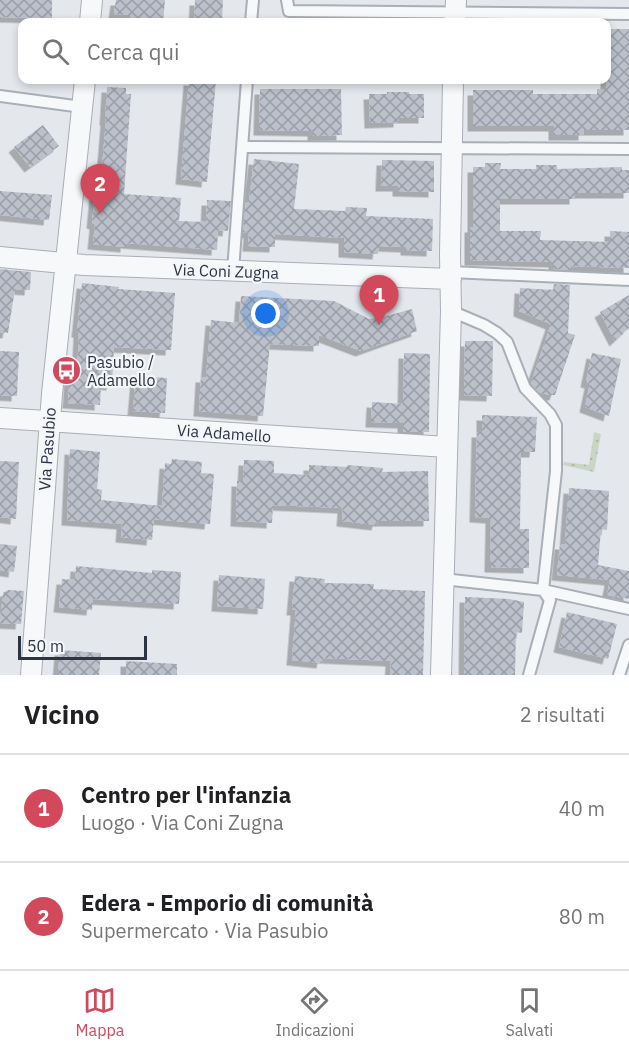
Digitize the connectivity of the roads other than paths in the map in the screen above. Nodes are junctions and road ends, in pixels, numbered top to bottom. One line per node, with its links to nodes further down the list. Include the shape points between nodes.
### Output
1 (92, 0): 6 (street)
2 (253, 0): 7 (lane)
3 (287, 0): 4 (lane, via 289,11)
4 (456, 12): 5 (lane)
5 (629, 14)
6 (90, 18)
7 (251, 18)
8 (85, 84): 12 (street, Via Pasubio)
9 (247, 84): 13 (lane)
10 (453, 84): 14 (street)
11 (0, 96): 12 (lane)
12 (82, 106): 17 (street, Via Pasubio)
13 (242, 147): 14 (lane); 18 (lane)
14 (452, 149): 15 (lane); 19 (street)
15 (629, 149)
16 (0, 257): 17 (street, Via Coni Zugna)
17 (66, 264): 18 (street, Via Coni Zugna); 23 (street, Via Pasubio)
18 (233, 271): 19 (street, Via Coni Zugna)
19 (451, 276): 20 (lane); 21 (street)
20 (629, 280)
21 (451, 311): 24 (street); 26 (lane, via 484,325 507,342 525,388 556,425 556,471)
22 (0, 418): 23 (street, Via Adamello)
23 (50, 422): 24 (street, Via Adamello); 29 (street, Via Pasubio)
24 (447, 447): 25 (street)
25 (443, 579): 26 (lane); 30 (street)
26 (543, 590): 27 (lane); 31 (lane, via 550,600)
27 (629, 609)
28 (629, 645): 32 (lane)
29 (32, 675)
30 (441, 675)
31 (529, 675)
32 (619, 675)

